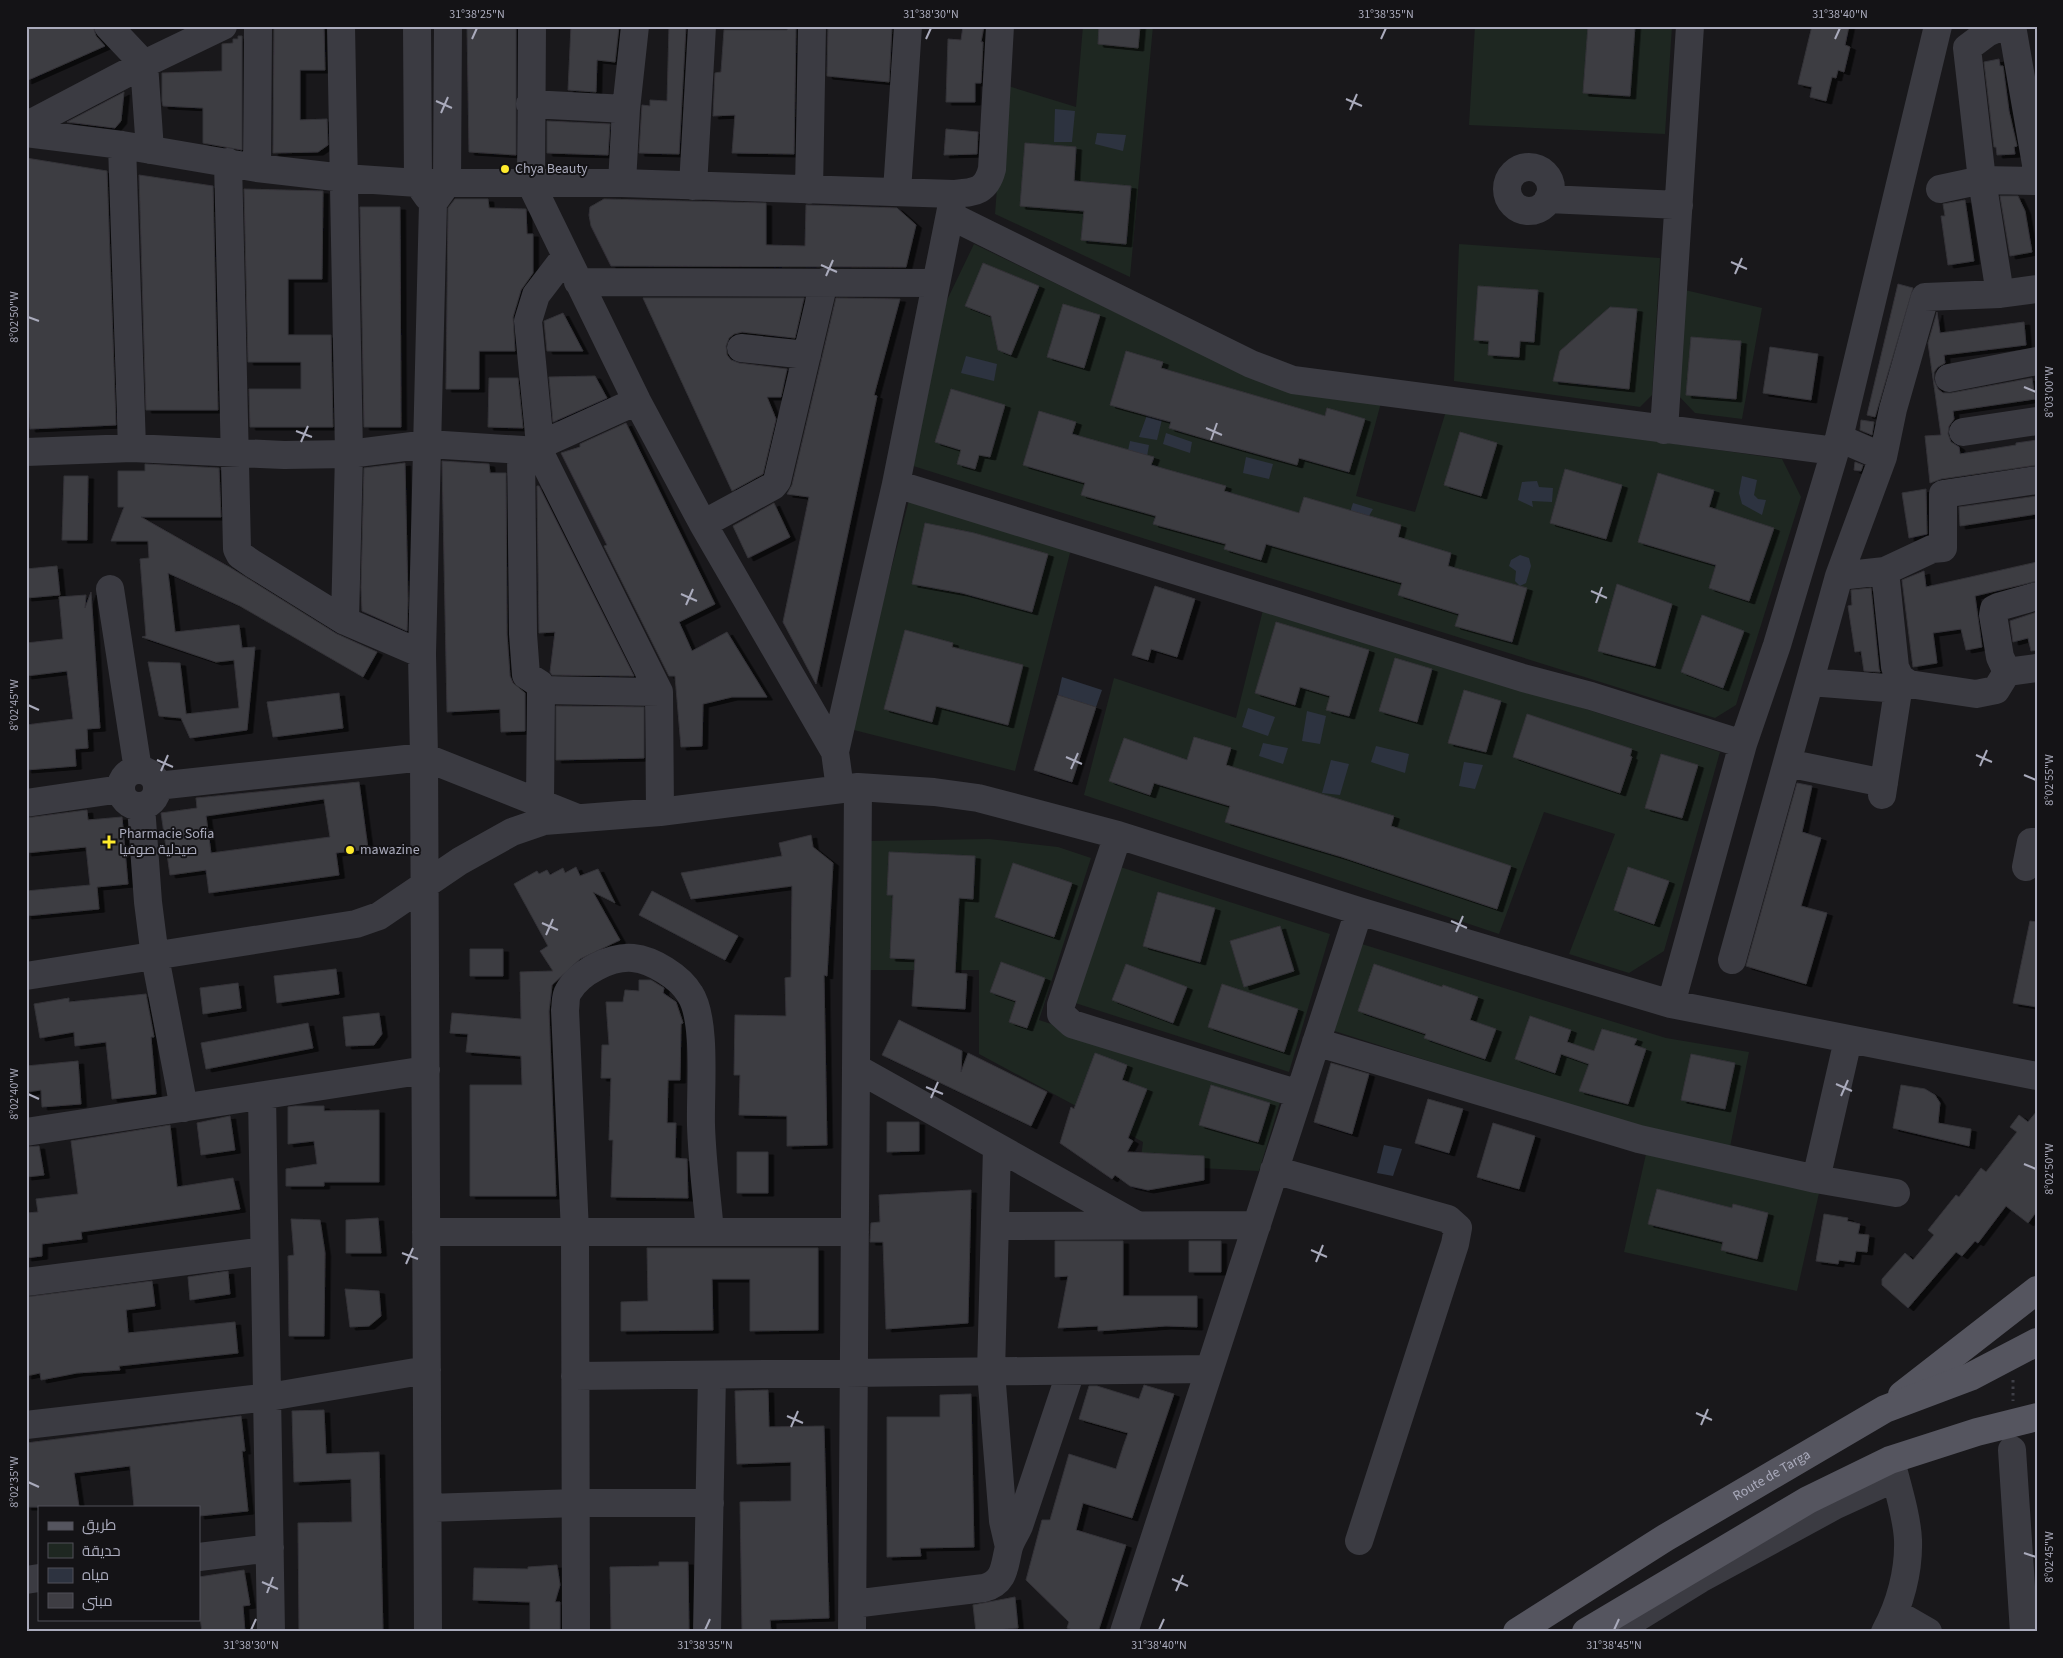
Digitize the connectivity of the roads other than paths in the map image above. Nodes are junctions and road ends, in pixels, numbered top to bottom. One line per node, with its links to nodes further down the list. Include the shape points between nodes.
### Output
1 (223, 26): 17 (street)
2 (258, 26): 25 (street)
3 (341, 26): 27 (street)
4 (417, 26): 34 (street)
5 (448, 26): 34 (street)
6 (532, 26): 18 (street)
7 (635, 26): 19 (street)
8 (702, 26): 32 (street)
9 (812, 26): 35 (street)
10 (908, 26): 37 (street)
11 (1000, 26): 39 (street, via 991,174 985,187)
12 (1690, 26): 38 (street)
13 (1938, 26): 55 (street)
14 (2003, 26): 28 (street, via 1986,33 1967,48)
15 (2012, 26): 26 (street)
16 (110, 27): 17 (street)
17 (144, 64): 20 (street); 23 (street)
18 (530, 104): 19 (street); 31 (street)
19 (626, 109): 30 (street)
20 (26, 126)
21 (26, 132): 22 (street)
22 (122, 145): 23 (street); 56 (street)
23 (150, 150): 24 (street)
24 (228, 162): 25 (street); 58 (street)
25 (257, 168): 27 (street)
26 (2037, 170)
27 (344, 178): 34 (street); 60 (street)
28 (1982, 180): 29 (street); 33 (street); 45 (street)
29 (2037, 180)
30 (622, 183): 31 (street); 32 (street)
31 (531, 184): 34 (street); 40 (street)
32 (692, 186): 35 (street)
33 (1940, 188)
34 (433, 190): 54 (street)
35 (808, 190): 37 (street)
36 (1548, 190): 38 (street)
37 (897, 191): 39 (street)
38 (1680, 197): 52 (street)
39 (953, 205): 43 (street); 52 (street, via 1278,376)
40 (565, 257): 41 (street); 57 (street, via 536,295 528,322)
41 (578, 282): 42 (street); 50 (street)
42 (824, 282): 43 (street); 47 (street)
43 (936, 283): 63 (street)
44 (2037, 289): 45 (street)
45 (2000, 294): 61 (street, via 1925,296)
46 (741, 348): 47 (street)
47 (807, 355): 64 (street, via 777,481)
48 (2037, 361): 49 (street)
49 (1949, 378)
50 (638, 401): 57 (street); 64 (street)
51 (2037, 421): 53 (street)
52 (1664, 430): 55 (street)
53 (1963, 432)
54 (428, 444): 57 (street); 60 (street); 70 (street)
55 (1837, 445): 61 (street); 77 (street, via 1777,645)
56 (132, 448): 58 (street); 59 (street)
57 (534, 449): 75 (street, via 523,634 526,675 540,684); 76 (street)
58 (236, 451): 60 (street); 69 (street, via 237,549 240,555)
59 (26, 452)
60 (349, 454): 69 (street)
61 (1883, 457): 65 (street)
62 (2024, 480): 68 (street, via 1943,494 1943,548 1932,550)
63 (896, 484): 77 (street); 78 (street)
64 (703, 524): 78 (street)
65 (1839, 576): 68 (street); 73 (street)
66 (110, 589): 81 (street)
67 (2037, 596): 72 (street, via 1994,609 2000,657)
68 (1891, 612): 74 (street)
69 (345, 621): 70 (street)
70 (422, 654): 79 (street)
71 (2037, 668): 72 (street)
72 (2007, 672): 74 (street, via 1996,690 1976,694)
73 (1810, 682): 74 (street); 80 (street)
74 (1900, 684): 80 (street, via 1883,789)
75 (541, 690): 76 (street); 84 (street)
76 (660, 692): 85 (street)
77 (1743, 744): 95 (street)
78 (835, 752): 82 (street)
79 (424, 757): 81 (street); 84 (street); 90 (street)
80 (1787, 763): 93 (street)
81 (139, 788): 83 (street); 92 (street)
82 (849, 788): 85 (street); 87 (street, via 978,798); 98 (street)
83 (26, 803)
84 (540, 803): 86 (street)
85 (660, 812): 86 (street)
86 (576, 817): 90 (street, via 512,832)
87 (1118, 835): 91 (street); 101 (street, via 1061,1005 1061,1014 1072,1024)
88 (2037, 842): 89 (street, via 2031,842)
89 (2026, 868)
90 (425, 884): 92 (street, via 379,916 356,924); 99 (street)
91 (1359, 911): 95 (street); 97 (street)
92 (155, 957): 94 (street); 103 (street)
93 (1732, 960)
94 (26, 976)
95 (1671, 1004): 96 (street)
96 (1848, 1040): 100 (street); 107 (street)
97 (1316, 1042): 101 (street); 107 (street, via 1639,1139)
98 (856, 1068): 105 (street); 115 (street)
99 (426, 1070): 102 (street); 112 (street)
100 (2037, 1076)
101 (1299, 1094): 106 (street)
102 (262, 1096): 103 (street); 116 (street)
103 (184, 1108): 104 (street)
104 (26, 1132)
105 (997, 1146): 109 (street); 111 (street)
106 (1274, 1170): 110 (street); 136 (street, via 1448,1219 1458,1228)
107 (1816, 1179): 108 (street)
108 (1896, 1193)
109 (1136, 1224): 110 (street); 111 (street)
110 (1257, 1225): 120 (street)
111 (996, 1226): 123 (street)
112 (426, 1232): 113 (street); 121 (street)
113 (575, 1232): 114 (street); 114 (street, via 565,1010 567,994 573,984 607,962 634,958 648,962 679,981 696,1004 701,1128); 126 (street)
114 (710, 1232): 115 (street)
115 (855, 1232): 124 (street)
116 (264, 1251): 117 (street); 127 (street)
117 (26, 1282)
118 (2037, 1290): 128 (main road)
119 (2037, 1342): 128 (main road, Route de Targa, via 1970,1377)
120 (1209, 1369): 122 (street); 147 (street)
121 (427, 1370): 127 (street); 135 (street)
122 (1072, 1371): 123 (street); 137 (street)
123 (991, 1372): 124 (street); 137 (street, via 1003,1521)
124 (854, 1373): 125 (street); 140 (street)
125 (712, 1375): 126 (street); 134 (street)
126 (575, 1376): 133 (street)
127 (269, 1397): 130 (street); 138 (street)
128 (1885, 1409): 148 (main road, Route de Targa, via 1665,1538)
129 (2037, 1417): 132 (main road, via 1977,1432)
130 (26, 1425)
131 (2012, 1450): 152 (street)
132 (1893, 1469): 141 (street, via 1908,1539 1906,1570); 149 (main road, via 1808,1500); 150 (street)
133 (576, 1503): 134 (street); 135 (street); 144 (street)
134 (710, 1503): 145 (street)
135 (428, 1508): 143 (street)
136 (1359, 1541)
137 (1009, 1547): 140 (street, via 1002,1575 992,1585)
138 (270, 1548): 139 (street); 142 (street)
139 (200, 1557)
140 (852, 1604): 146 (street)
141 (1890, 1622): 151 (street)
142 (271, 1632)
143 (428, 1632)
144 (576, 1632)
145 (707, 1632)
146 (852, 1632)
147 (1124, 1632)
148 (1518, 1632)
149 (1586, 1632)
150 (1614, 1632)
151 (1928, 1632)
152 (2024, 1632)

